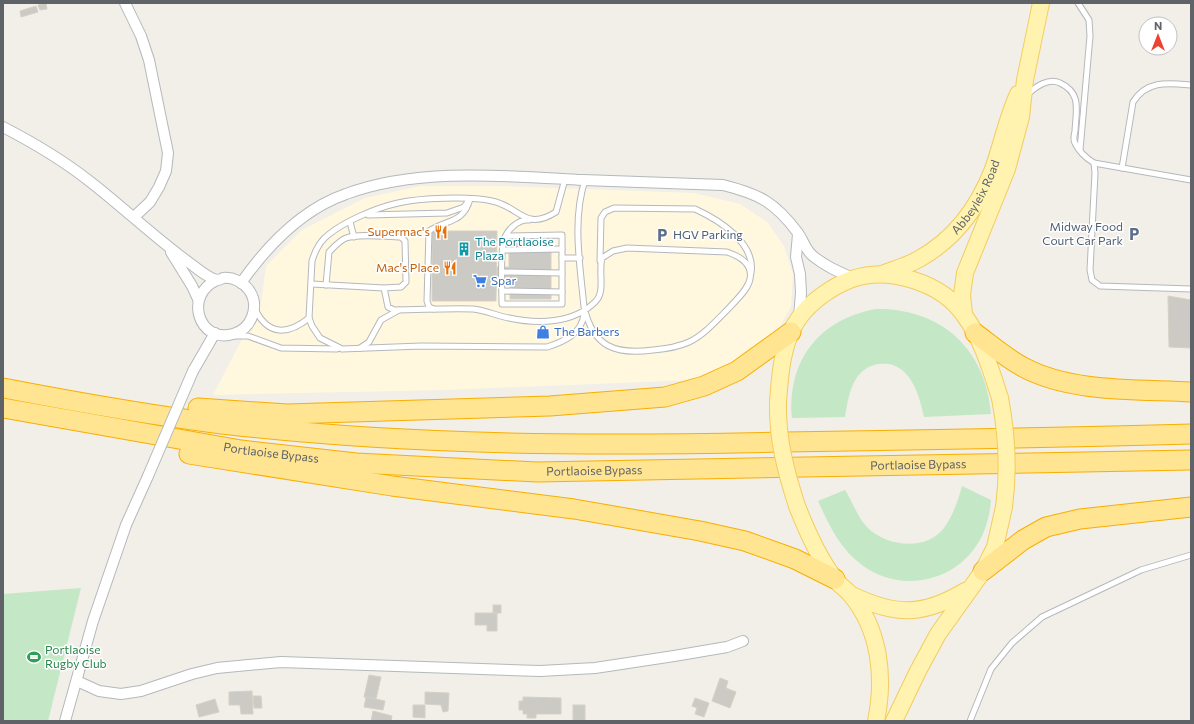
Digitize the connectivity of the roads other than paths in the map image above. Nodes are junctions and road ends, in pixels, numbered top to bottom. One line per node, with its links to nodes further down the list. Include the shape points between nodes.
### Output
1 (125, 3): 16 (street, via 149,60 168,153 166,171 160,187 150,202)
2 (1041, 3): 4 (main road, Abbeyleix Road)
3 (1078, 3): 8 (lane, via 1089,20)
4 (1025, 80): 6 (main road, Abbeyleix Road); 30 (main road, Abbeyleix Road, via 1009,114 992,170 969,217 948,240 918,260)
5 (1191, 85): 10 (lane, via 1158,83 1137,95 1133,102)
6 (1023, 99): 8 (lane, via 1035,87 1046,82 1056,81 1068,86 1074,94 1077,106 1074,142); 46 (main road, Abbeyleix Road, via 1021,117 1007,169 965,273 962,295)
7 (3, 127): 16 (street, via 38,145)
8 (1080, 150): 9 (lane, via 1085,158)
9 (1094, 163): 10 (lane); 38 (lane, via 1090,270 1092,280 1100,286)
10 (1122, 168): 13 (lane)
11 (565, 179): 12 (street); 17 (lane, via 556,212 548,218); 34 (street, via 482,176 414,178 345,194 321,206 281,236 263,253)
12 (585, 180): 19 (street, via 723,185 747,191 766,200 786,218); 26 (lane, via 580,198)
13 (1191, 180)
14 (470, 199): 15 (lane, via 398,203); 15 (lane, via 464,206 447,213); 17 (lane, via 494,201); 44 (lane, via 467,211 460,217 429,231 427,301 429,307)
15 (365, 215): 18 (lane)
16 (134, 217): 22 (street)
17 (536, 221): 20 (lane, via 525,220 517,223)
18 (350, 222): 21 (lane); 35 (lane, via 328,235 320,244 312,261)
19 (798, 234): 32 (street, via 811,255 829,268); 48 (street, via 796,257 801,293)
20 (506, 236): 23 (lane, via 562,235); 24 (lane)
21 (354, 237): 36 (lane, via 338,243 329,252); 37 (lane, via 401,236 406,241 406,282 401,287)
22 (169, 248): 33 (street); 41 (street)
23 (562, 249): 24 (lane); 25 (lane)
24 (503, 250): 28 (lane)
25 (562, 258): 26 (lane); 29 (lane)
26 (580, 258): 45 (lane)
27 (600, 264): 31 (lane, via 606,254 627,248 727,252 746,262); 31 (lane, via 601,218 609,210 695,209 741,239 752,267); 45 (lane, via 600,292 596,302)
28 (502, 272): 29 (lane); 39 (lane)
29 (562, 273): 40 (lane)
30 (880, 275): 32 (main road); 46 (main road, via 916,281 936,290)
31 (750, 278): 45 (lane, via 738,298 705,331 689,342 668,349 630,352 607,347 594,333)
32 (853, 278): 48 (main road, via 813,303)
33 (217, 280): 34 (street, via 228,278); 41 (street, via 204,289)
34 (241, 283): 42 (street, via 251,294)
35 (312, 284): 36 (lane); 47 (lane)
36 (326, 286): 37 (lane)
37 (384, 288): 43 (lane, via 388,307)
38 (1191, 289)
39 (502, 291): 40 (lane); 40 (lane, via 502,304 562,304)
40 (562, 292)
41 (198, 300): 49 (street, via 198,311 202,321)
42 (254, 307): 47 (lane, via 265,322 285,331); 51 (street, via 248,325 239,332)
43 (400, 310): 44 (lane); 53 (lane, via 382,320 369,342)
44 (435, 310): 45 (lane, via 474,309 508,318 558,321 571,318)
45 (585, 310): 53 (lane, via 581,327 562,342 547,347 421,346)
46 (964, 314): 50 (main road)
47 (309, 318): 52 (lane, via 320,338)
48 (795, 325): 54 (highway, via 737,371 704,386 658,398 558,406 287,414 137,401); 64 (main road, bridge, via 780,373 778,427 797,506 808,533)
49 (215, 333): 51 (street); 68 (street, bridge, via 193,371 126,525 93,621)
50 (975, 333): 56 (highway, via 1022,367 1051,379 1084,385); 63 (main road, bridge, via 1000,398 1007,452 1004,507 995,547)
51 (227, 335): 52 (lane, via 248,336 281,348)
52 (342, 349): 53 (lane)
53 (360, 349)
54 (3, 380)
55 (3, 388): 59 (highway, Portlaoise Bypass, via 92,405 222,424 478,443 629,445)
56 (1191, 392)
57 (3, 408): 60 (highway, Portlaoise Bypass, via 241,450 356,463 537,472)
58 (3, 420): 64 (highway, via 219,460 392,486 574,509 700,531 745,541 795,559)
59 (1191, 434)
60 (1191, 460)
61 (1191, 507): 63 (highway, via 1080,519 1046,527 1023,540)
62 (1191, 556): 72 (lane, via 1141,570 1042,617 1012,642 991,669)
63 (983, 571): 65 (main road)
64 (835, 579): 66 (main road)
65 (970, 588): 66 (main road, via 945,603 922,610 897,611 874,606); 71 (main road, via 938,634)
66 (850, 594): 70 (main road, via 862,612 878,651 880,689)
67 (743, 641): 68 (street, via 727,647 595,668 540,671 281,662 217,668 141,691 121,694 99,691)
68 (77, 681): 69 (street)
69 (65, 721)
70 (876, 721)
71 (894, 721)
72 (970, 721)

